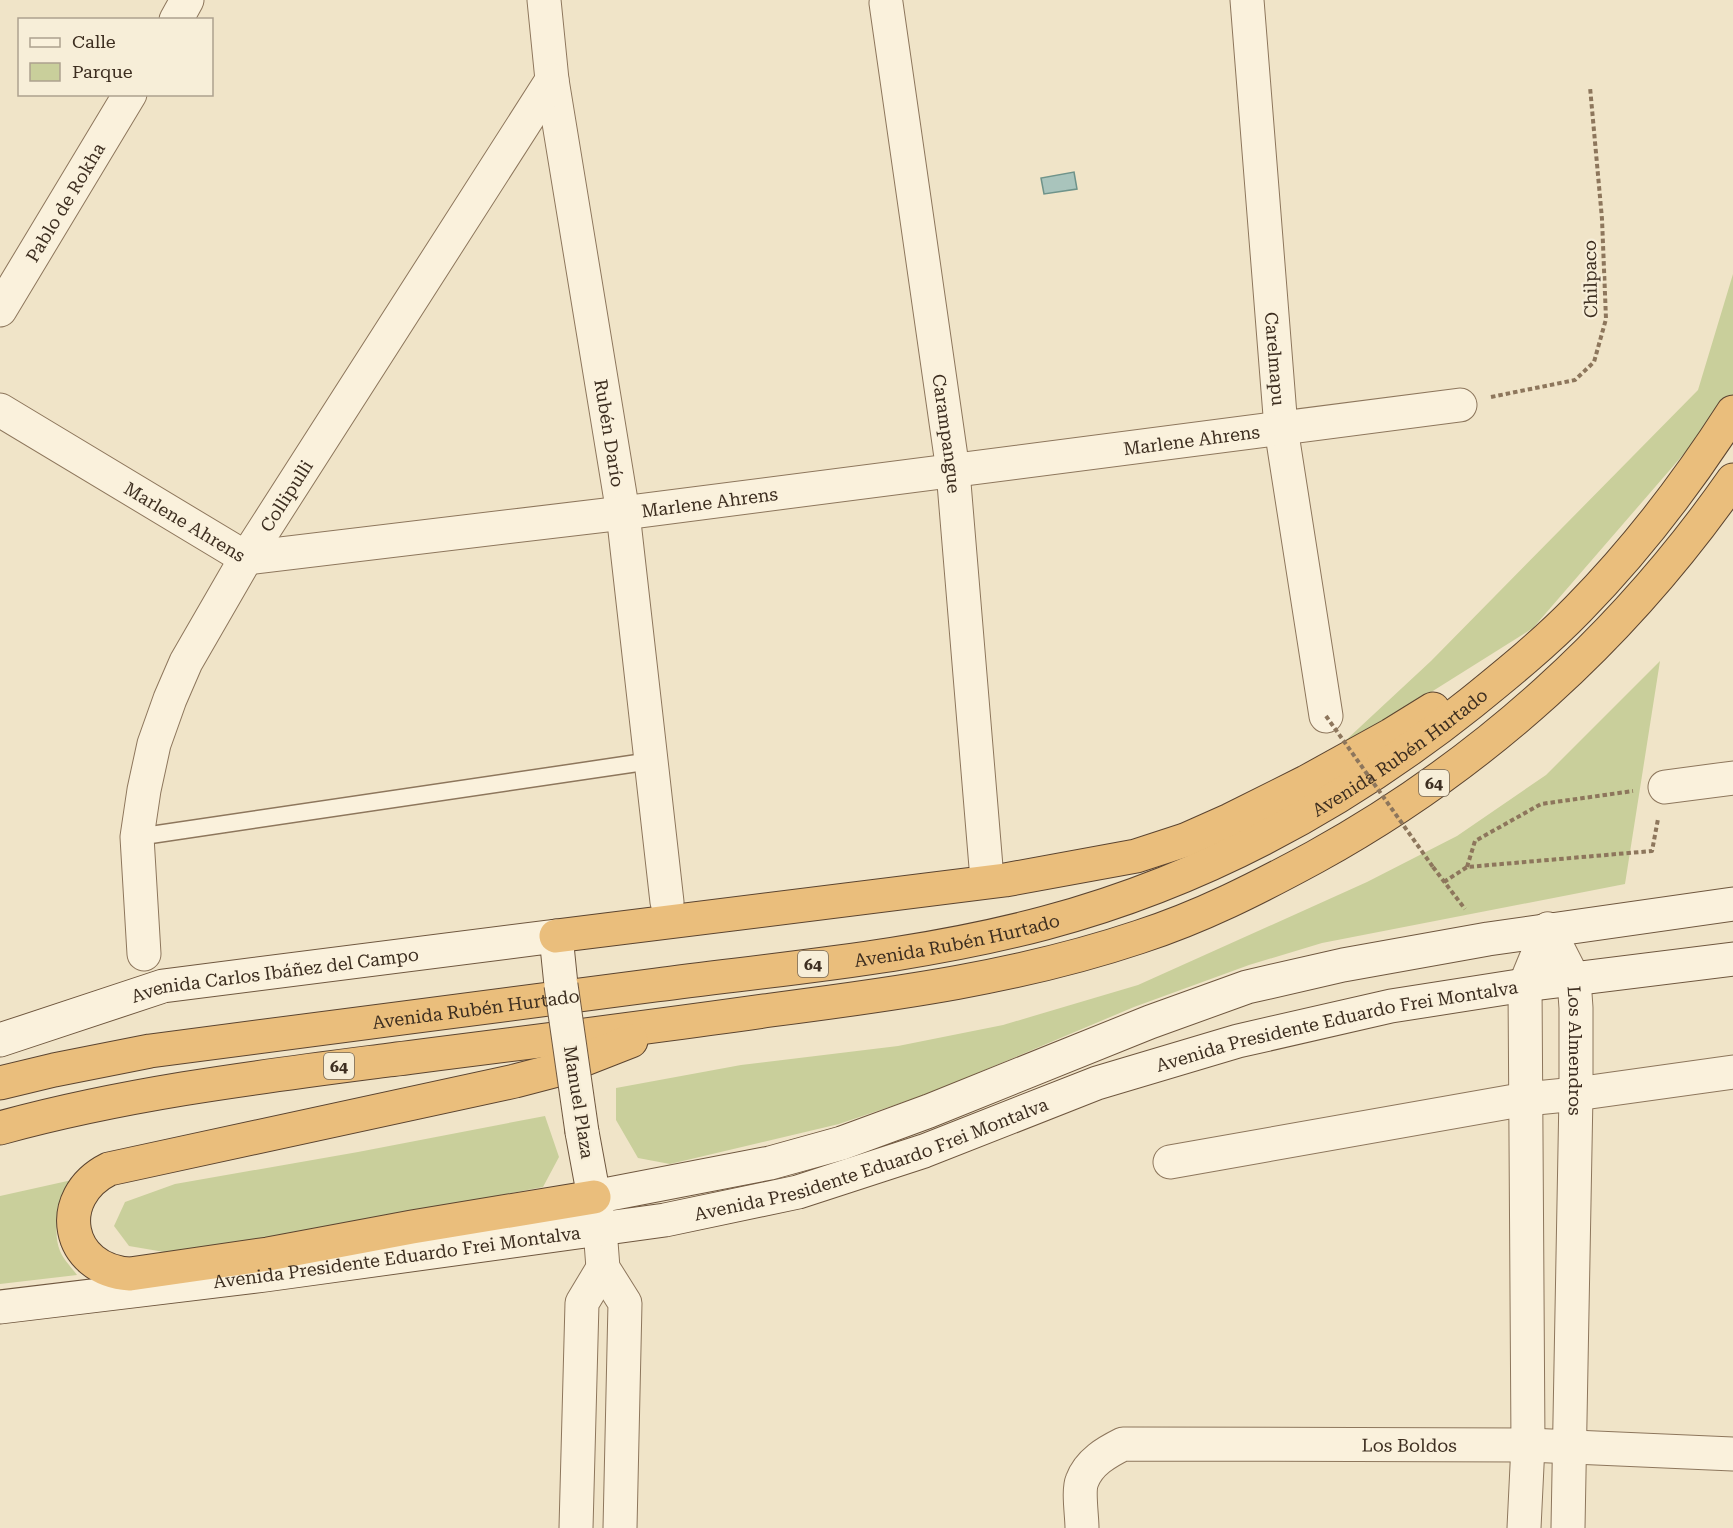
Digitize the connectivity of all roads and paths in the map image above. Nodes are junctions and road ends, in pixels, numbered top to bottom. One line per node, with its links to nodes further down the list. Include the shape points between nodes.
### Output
1 (187, 0): 5 (street)
2 (544, 0): 6 (street, Rubén Darío)
3 (1247, 0): 13 (street, Carelmapu)
4 (886, 3): 14 (street, Carampangue)
5 (177, 18)
6 (552, 80): 16 (street, Rubén Darío); 17 (street, Collipulli)
7 (1590, 87): 10 (path, Chilpaco, via 1606,319 1594,362 1575,380)
8 (129, 96): 9 (street, Pablo de Rokha)
9 (0, 310)
10 (1460, 405): 13 (street, Marlene Ahrens)
11 (0, 410): 17 (street, Marlene Ahrens)
12 (1733, 412): 18 (highway, Avenida Rubén Hurtado / 64, via 1654,523)
13 (1281, 428): 14 (street, Marlene Ahrens); 19 (street, Carelmapu)
14 (953, 471): 16 (street, Marlene Ahrens); 24 (street, Carampangue)
15 (1733, 480): 36 (highway, 64, via 1690,540 1633,608 1547,692 1431,785 1270,881 1139,938 1049,963 921,990)
16 (623, 513): 17 (street, Marlene Ahrens); 20 (street, Rubén Darío)
17 (246, 558): 23 (street, Collipulli, via 186,662 170,699 154,744)
18 (1549, 637): 30 (highway, via 1391,735 1306,782 1185,840 1136,856 1005,880); 39 (highway, Avenida Rubén Hurtado / 64, via 1418,744 1309,816 1176,879 1044,923 870,957 150,1051)
19 (1326, 716): 26 (path, bridge)
20 (651, 760): 23 (lane); 27 (street, Rubén Darío)
21 (1733, 778): 22 (street)
22 (1665, 787): 25 (path, via 1541,804 1475,841); 25 (path, via 1652,850)
23 (137, 837): 32 (street, Collipulli)
24 (986, 867)
25 (1467, 867): 26 (path)
26 (1444, 882): 31 (path)
27 (667, 902)
28 (1733, 904): 29 (street, Avenida Presidente Eduardo Frei Montalva)
29 (1548, 929): 31 (street, Avenida Presidente Eduardo Frei Montalva); 34 (street, Los Almendros); 35 (street)
30 (556, 936): 37 (street, Avenida Carlos Ibáñez del Campo, via 163,986); 44 (street, Manuel Plaza, bridge)
31 (1488, 939): 44 (street, Avenida Presidente Eduardo Frei Montalva, via 1247,987 842,1143 770,1162)
32 (144, 954)
33 (1733, 958): 34 (street, Avenida Presidente Eduardo Frei Montalva)
34 (1574, 980): 35 (street, Avenida Presidente Eduardo Frei Montalva); 40 (street, Los Almendros)
35 (1525, 985): 41 (street); 45 (street, Avenida Presidente Eduardo Frei Montalva, via 1391,1006 1238,1041 1097,1083 924,1151 798,1192 665,1220)
36 (681, 1023): 42 (highway, 64, via 242,1079 123,1100); 44 (highway, via 557,1070 515,1081 109,1169 96,1175 78,1197 73,1226 82,1251 92,1261 110,1271 130,1274)
37 (0, 1040)
38 (1733, 1072): 40 (street)
39 (0, 1083)
40 (1576, 1094): 41 (street); 49 (street, Los Almendros)
41 (1526, 1099): 43 (street); 48 (street)
42 (0, 1128)
43 (1170, 1162)
44 (594, 1197): 45 (street, Manuel Plaza)
45 (600, 1229): 46 (street, Manuel Plaza); 47 (street, Avenida Presidente Eduardo Frei Montalva)
46 (603, 1268): 51 (street, via 582,1303); 52 (street, Manuel Plaza, via 625,1303)
47 (0, 1307)
48 (1528, 1445): 49 (street, Los Boldos); 53 (street, Los Boldos, via 1123,1444 1105,1452 1082,1482); 54 (street)
49 (1570, 1446): 50 (street, Los Boldos); 55 (street, Los Almendros)
50 (1733, 1454)
51 (576, 1528)
52 (620, 1528)
53 (1082, 1528)
54 (1524, 1528)
55 (1568, 1528)

